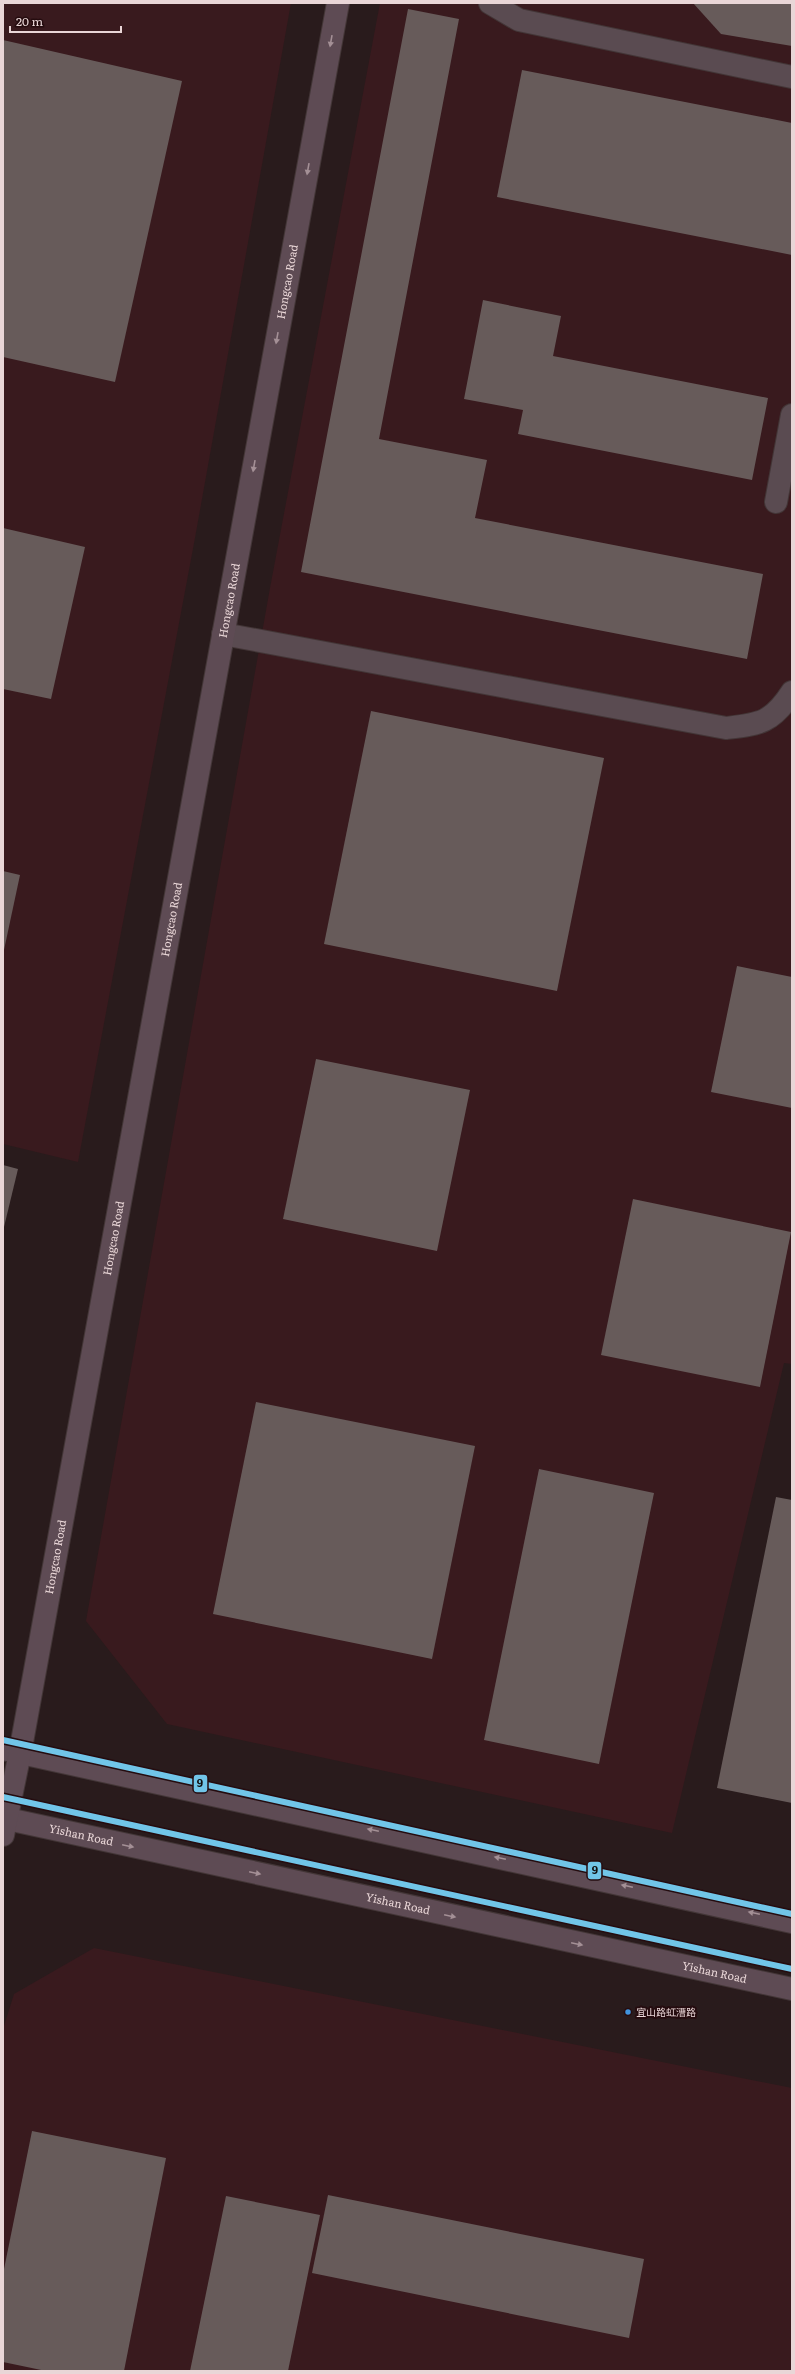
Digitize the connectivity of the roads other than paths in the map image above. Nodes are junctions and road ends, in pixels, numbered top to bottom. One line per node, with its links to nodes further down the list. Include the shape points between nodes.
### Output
1 (338, 3): 6 (main road, Hongcao Road, one-way to 6)
2 (490, 3): 3 (lane, via 519,20)
3 (792, 77)
4 (792, 415): 5 (lane)
5 (776, 502)
6 (223, 634): 7 (lane, via 726,728 759,724 783,706); 8 (main road, Hongcao Road)
7 (792, 692)
8 (11, 1751): 9 (main road, Hongcao Road); 10 (main road, one-way to 8)
9 (5, 1824): 11 (main road, Yishan Road, one-way to 11)
10 (792, 1922)
11 (792, 1989)

